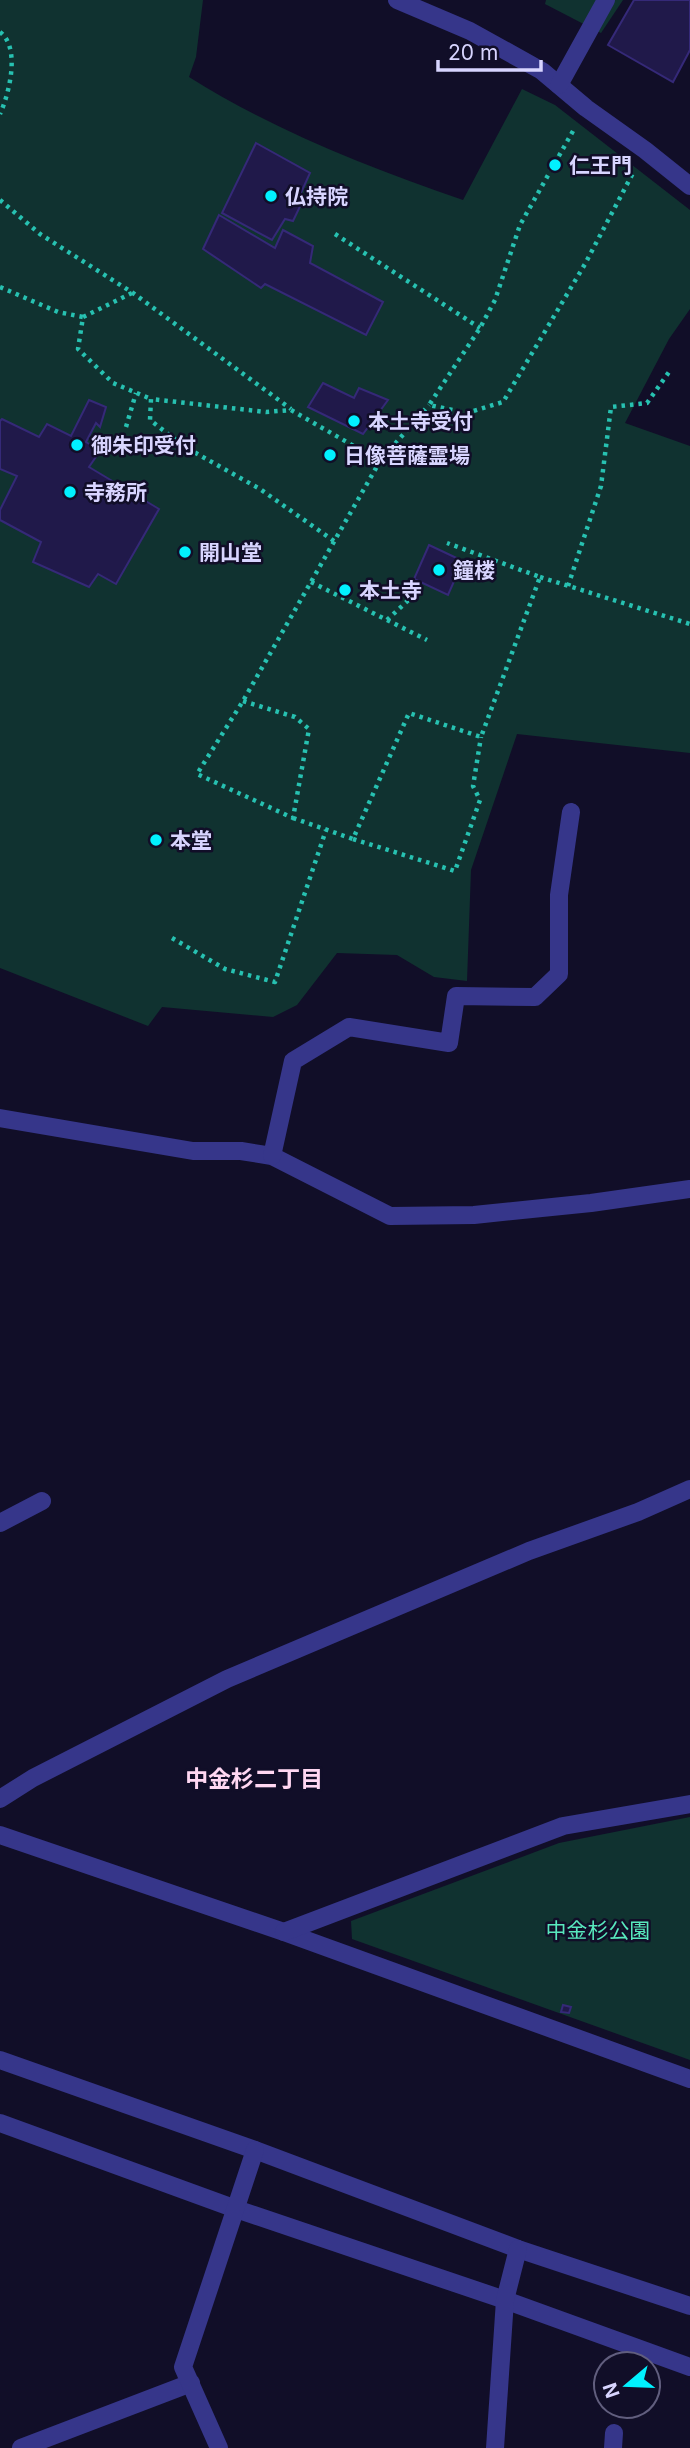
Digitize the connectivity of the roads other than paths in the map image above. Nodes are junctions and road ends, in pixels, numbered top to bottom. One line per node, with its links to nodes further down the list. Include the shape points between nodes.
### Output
1 (398, 0): 3 (street, via 470,31)
2 (606, 0): 3 (street)
3 (559, 85): 4 (street)
4 (690, 186)
5 (571, 812): 7 (street, via 559,895 559,974 535,997 456,996 449,1043 349,1027 293,1061)
6 (0, 1118): 7 (street, via 193,1151)
7 (272, 1156): 8 (street, via 390,1216 474,1215)
8 (690, 1189)
9 (690, 1489): 12 (street, via 529,1550 227,1679)
10 (42, 1501): 11 (street)
11 (0, 1523)
12 (0, 1799)
13 (690, 1804): 15 (street, via 563,1826)
14 (0, 1835): 15 (street)
15 (284, 1932): 17 (street)
16 (0, 2060): 19 (street)
17 (690, 2079)
18 (0, 2123): 20 (street)
19 (255, 2150): 20 (street); 21 (street)
20 (236, 2209): 22 (street); 25 (street, via 183,2367)
21 (518, 2249): 22 (street); 23 (street)
22 (505, 2300): 24 (street); 28 (street)
23 (690, 2305)
24 (690, 2367)
25 (191, 2383): 26 (street); 27 (street)
26 (21, 2448)
27 (219, 2448)
28 (495, 2448)

